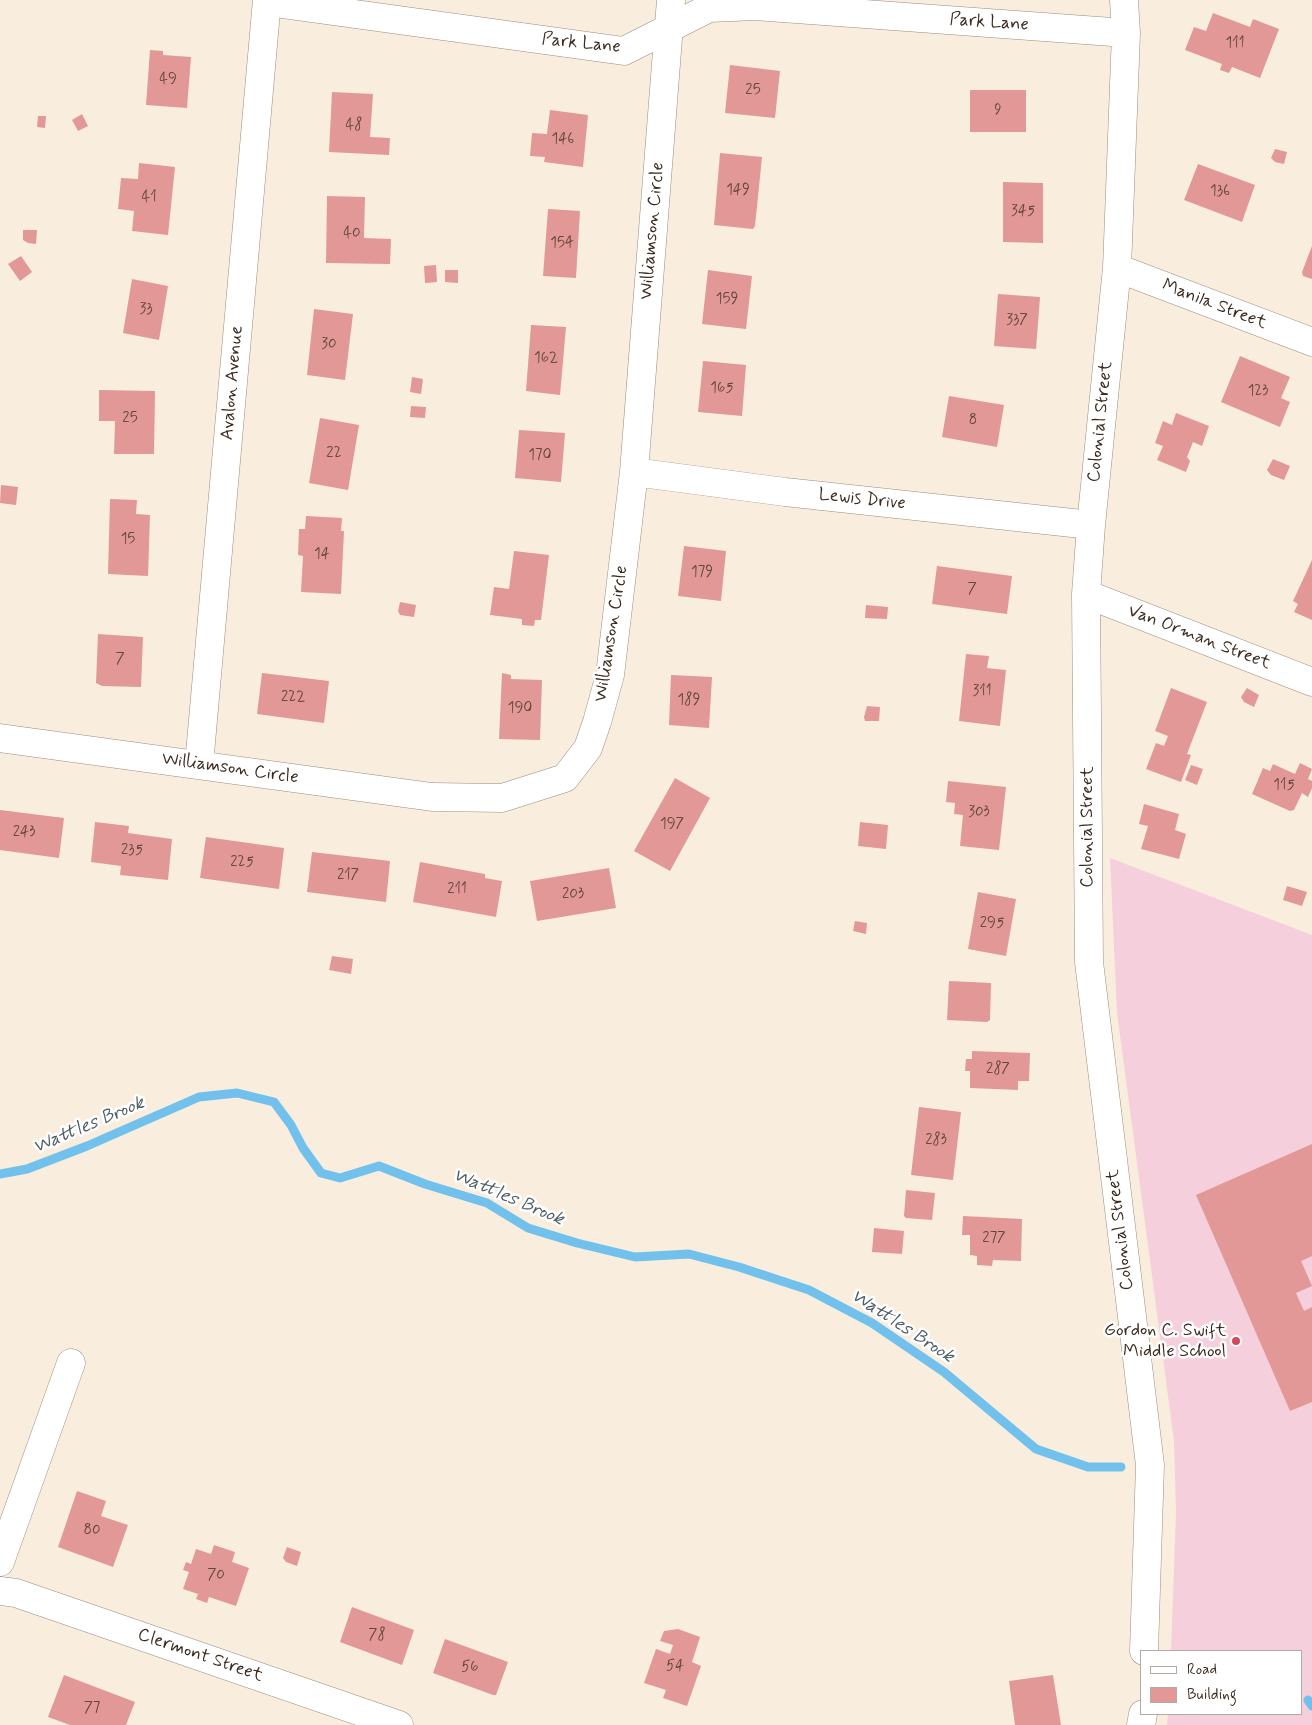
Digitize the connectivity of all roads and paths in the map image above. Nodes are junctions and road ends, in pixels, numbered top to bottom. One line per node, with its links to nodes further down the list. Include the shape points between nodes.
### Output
1 (672, 0): 4 (street, Williamson Circle)
2 (1124, 0): 5 (street, Colonial Street)
3 (267, 1): 4 (street, Park Lane, via 624,51); 13 (street, Avalon Avenue)
4 (670, 28): 5 (street, Park Lane, via 709,8 755,6); 8 (street, Williamson Circle)
5 (1126, 33): 6 (street, Colonial Street)
6 (1117, 268): 7 (street, Manila Street); 9 (street, Colonial Street)
7 (1312, 342)
8 (634, 472): 9 (street, Lewis Drive); 13 (street, Williamson Circle, via 610,674 588,748 565,778 502,798 432,796)
9 (1091, 525): 10 (street, Colonial Street)
10 (1086, 594): 11 (street, Van Orman Street); 17 (street, Colonial Street, via 1089,962 1150,1464)
11 (1312, 682)
12 (0, 738): 13 (street, Williamson Circle)
13 (199, 766)
14 (71, 1363): 15 (street)
15 (0, 1562)
16 (0, 1591): 18 (street, Clermont Street, via 16,1593)
17 (1144, 1650)
18 (399, 1725)

